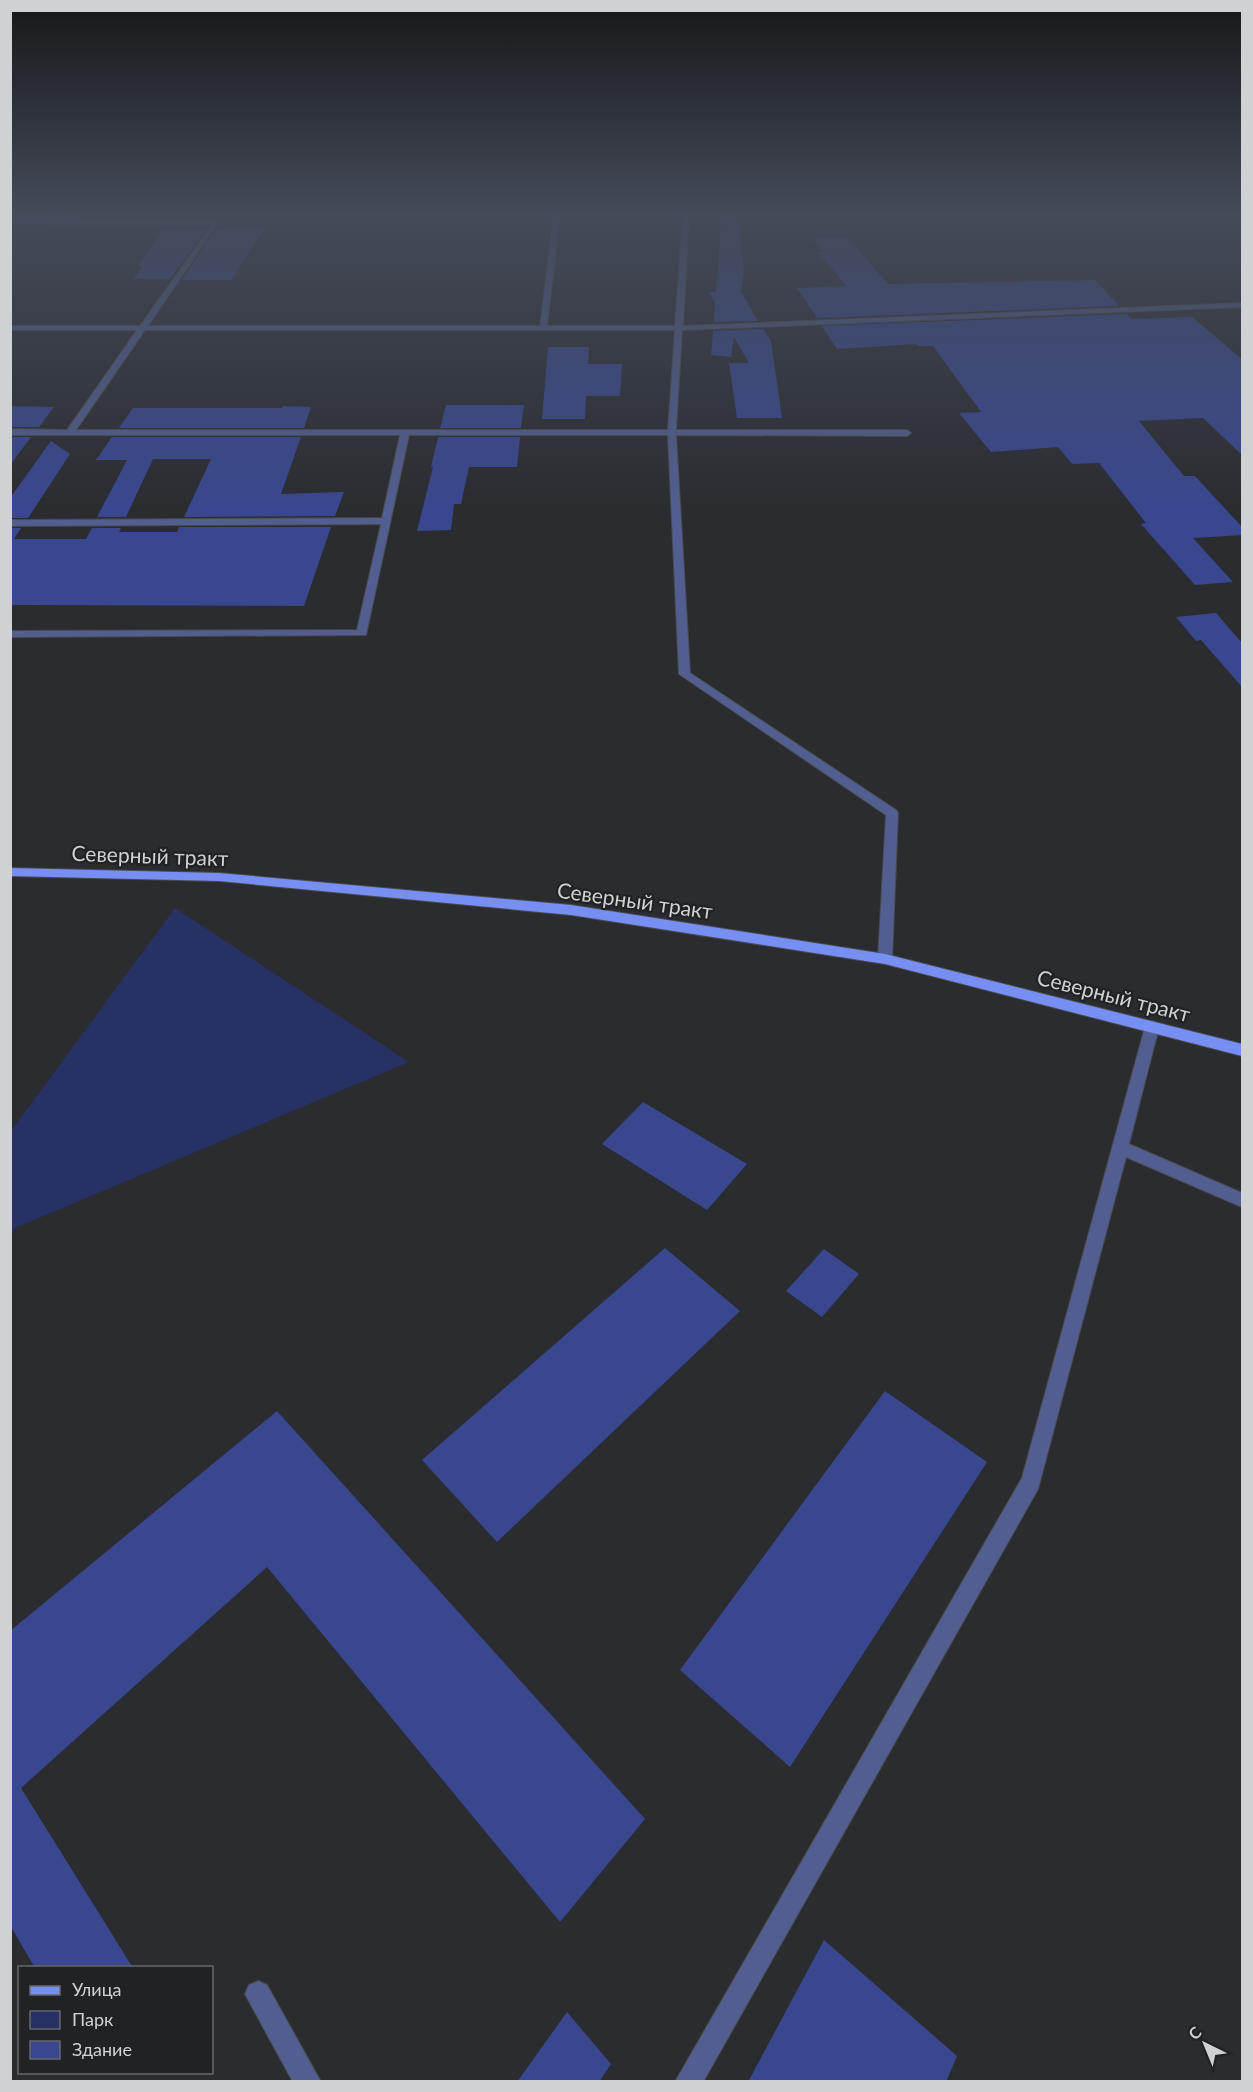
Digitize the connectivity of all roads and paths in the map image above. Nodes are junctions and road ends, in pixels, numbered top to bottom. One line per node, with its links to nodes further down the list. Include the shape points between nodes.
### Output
1 (153, 313): 6 (street)
2 (545, 313): 7 (street)
3 (680, 313): 8 (street)
4 (1055, 313): 8 (street)
5 (10, 328): 6 (street)
6 (142, 328): 7 (street); 10 (street)
7 (543, 328): 8 (street)
8 (679, 328): 12 (street)
9 (10, 432): 10 (street)
10 (70, 432): 11 (street)
11 (405, 432): 12 (street); 14 (street)
12 (672, 432): 13 (street); 18 (street, via 685,674 892,813)
13 (907, 433)
14 (386, 521): 15 (street); 16 (street, via 362,633)
15 (10, 523)
16 (10, 634)
17 (10, 872): 18 (main road, Северный тракт, via 219,877 571,910)
18 (885, 958): 19 (main road, Северный тракт)
19 (1152, 1027): 20 (main road, Северный тракт); 21 (street)
20 (1242, 1050)
21 (1120, 1147): 22 (street); 25 (street, via 1031,1482)
22 (1242, 1200)
23 (258, 1994): 24 (street)
24 (308, 2082)
25 (688, 2082)

